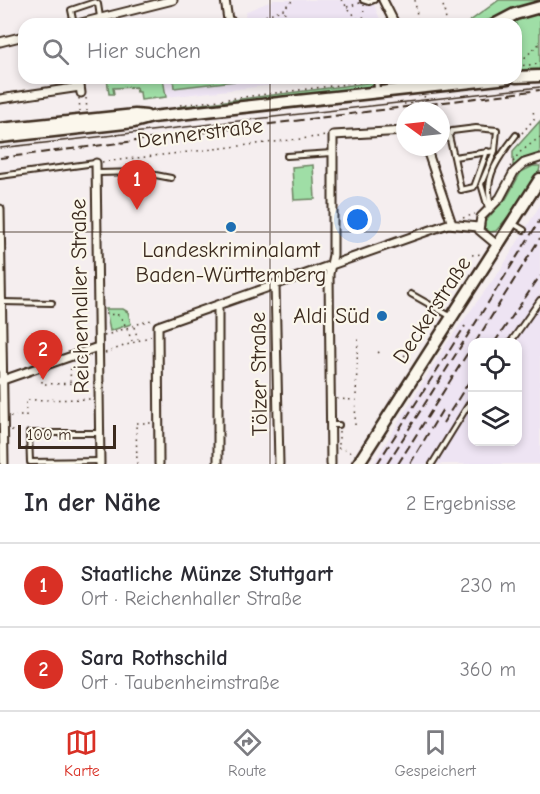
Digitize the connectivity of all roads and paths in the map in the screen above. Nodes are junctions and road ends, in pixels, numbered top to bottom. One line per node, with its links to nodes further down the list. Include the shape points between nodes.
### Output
1 (174, 0): 14 (street)
2 (225, 0): 15 (street)
3 (296, 0): 12 (path)
4 (341, 0): 10 (path)
5 (374, 0): 9 (lane)
6 (384, 0): 20 (street)
7 (415, 0): 21 (path)
8 (442, 0): 22 (path)
9 (364, 1): 10 (path); 19 (path)
10 (347, 7): 18 (path)
11 (540, 7): 23 (main road)
12 (286, 8): 16 (path); 17 (path)
13 (73, 18): 14 (lane, via 71,10 95,2)
14 (100, 18)
15 (228, 18)
16 (259, 18)
17 (282, 18)
18 (357, 18)
19 (363, 18)
20 (392, 18)
21 (417, 18)
22 (446, 18)
23 (507, 18)
24 (18, 38): 25 (street)
25 (0, 42)
26 (540, 43): 27 (path); 28 (path)
27 (540, 47)
28 (522, 60)
29 (540, 64): 30 (path)
30 (522, 66)
31 (540, 75): 32 (main road)
32 (522, 76)
33 (80, 84): 37 (street)
34 (339, 84): 40 (path)
35 (376, 84): 38 (lane)
36 (415, 84): 38 (main road)
37 (80, 90): 39 (street); 42 (path, via 85,93); 43 (path)
38 (377, 93): 44 (main road)
39 (0, 99)
40 (177, 106)
41 (533, 108): 48 (path, via 534,119 524,132)
42 (88, 115)
43 (80, 116)
44 (152, 117): 45 (main road, via 135,115); 49 (main road)
45 (0, 129)
46 (396, 132): 47 (street)
47 (333, 135): 53 (street); 58 (path, Dennerstraße)
48 (516, 135): 65 (lane, via 491,174)
49 (0, 137)
50 (540, 137): 61 (path, via 511,163)
51 (487, 151): 52 (lane); 56 (lane); 56 (lane, via 474,187 467,190 461,190)
52 (495, 152): 56 (lane, via 497,130 452,131 449,136); 65 (lane, via 481,184)
53 (333, 153): 54 (lane); 71 (street)
54 (287, 156)
55 (429, 156): 67 (street, Deckerstraße)
56 (454, 158)
57 (540, 159): 61 (street, via 524,164)
58 (96, 163): 59 (street, Reichenhaller Straße); 60 (lane)
59 (96, 173): 62 (lane, via 140,172); 78 (street, Reichenhaller Straße)
60 (0, 176)
61 (511, 176): 65 (street, via 500,198)
62 (171, 178)
63 (540, 180): 66 (main road, Deckerstraße)
64 (0, 209): 75 (street)
65 (488, 209): 67 (path); 68 (street)
66 (511, 222): 69 (lane); 70 (main road, Deckerstraße)
67 (452, 224): 68 (street, Deckerstraße); 71 (street)
68 (478, 227): 70 (street)
69 (524, 230)
70 (497, 245): 79 (main road, Deckerstraße)
71 (331, 264): 72 (street); 104 (street)
72 (275, 284): 77 (street); 121 (street, Tölzer Straße)
73 (411, 294): 79 (lane)
74 (540, 300): 89 (lane)
75 (2, 302): 76 (lane); 100 (street)
76 (52, 303)
77 (218, 305): 81 (street); 120 (street)
78 (98, 314): 82 (path, via 116,313); 88 (street, Reichenhaller Straße)
79 (450, 316): 98 (main road, Deckerstraße)
80 (133, 326): 81 (path, via 149,320); 82 (path); 83 (path)
81 (158, 326): 90 (path, via 154,335); 108 (street)
82 (127, 328): 84 (path); 88 (path)
83 (135, 331): 84 (path); 85 (path)
84 (128, 334): 86 (path)
85 (137, 335): 86 (path); 90 (path)
86 (130, 337): 91 (path)
87 (358, 337): 105 (path)
88 (98, 338): 92 (street, Reichenhaller Straße)
89 (513, 338)
90 (139, 340): 91 (path)
91 (132, 342): 96 (path, via 109,350)
92 (98, 347): 96 (street, Reichenhaller Straße); 100 (street)
93 (378, 352): 94 (path)
94 (383, 355)
95 (404, 355): 98 (path)
96 (99, 359): 101 (street, Reichenhaller Straße)
97 (70, 364): 102 (path)
98 (420, 364): 115 (main road, Deckerstraße)
99 (42, 374): 102 (path, via 42,384)
100 (1, 381): 117 (street)
101 (99, 382): 102 (path); 103 (street, Reichenhaller Straße)
102 (70, 383)
103 (99, 399): 107 (path, via 26,400 26,416); 111 (street, Reichenhaller Straße)
104 (331, 399): 105 (path); 109 (street)
105 (357, 400): 110 (path)
106 (468, 406): 113 (lane)
107 (20, 416)
108 (159, 423): 118 (path, via 136,423); 119 (street)
109 (335, 425): 112 (street); 112 (path)
110 (355, 425)
111 (99, 433): 116 (street, Reichenhaller Straße); 116 (lane, via 29,434 30,462)
112 (335, 448): 115 (path); 122 (street)
113 (440, 451): 114 (lane); 123 (lane)
114 (445, 456)
115 (359, 461)
116 (100, 462)
117 (4, 464)
118 (137, 464)
119 (159, 464)
120 (218, 464)
121 (279, 464)
122 (332, 464)
123 (432, 464)

